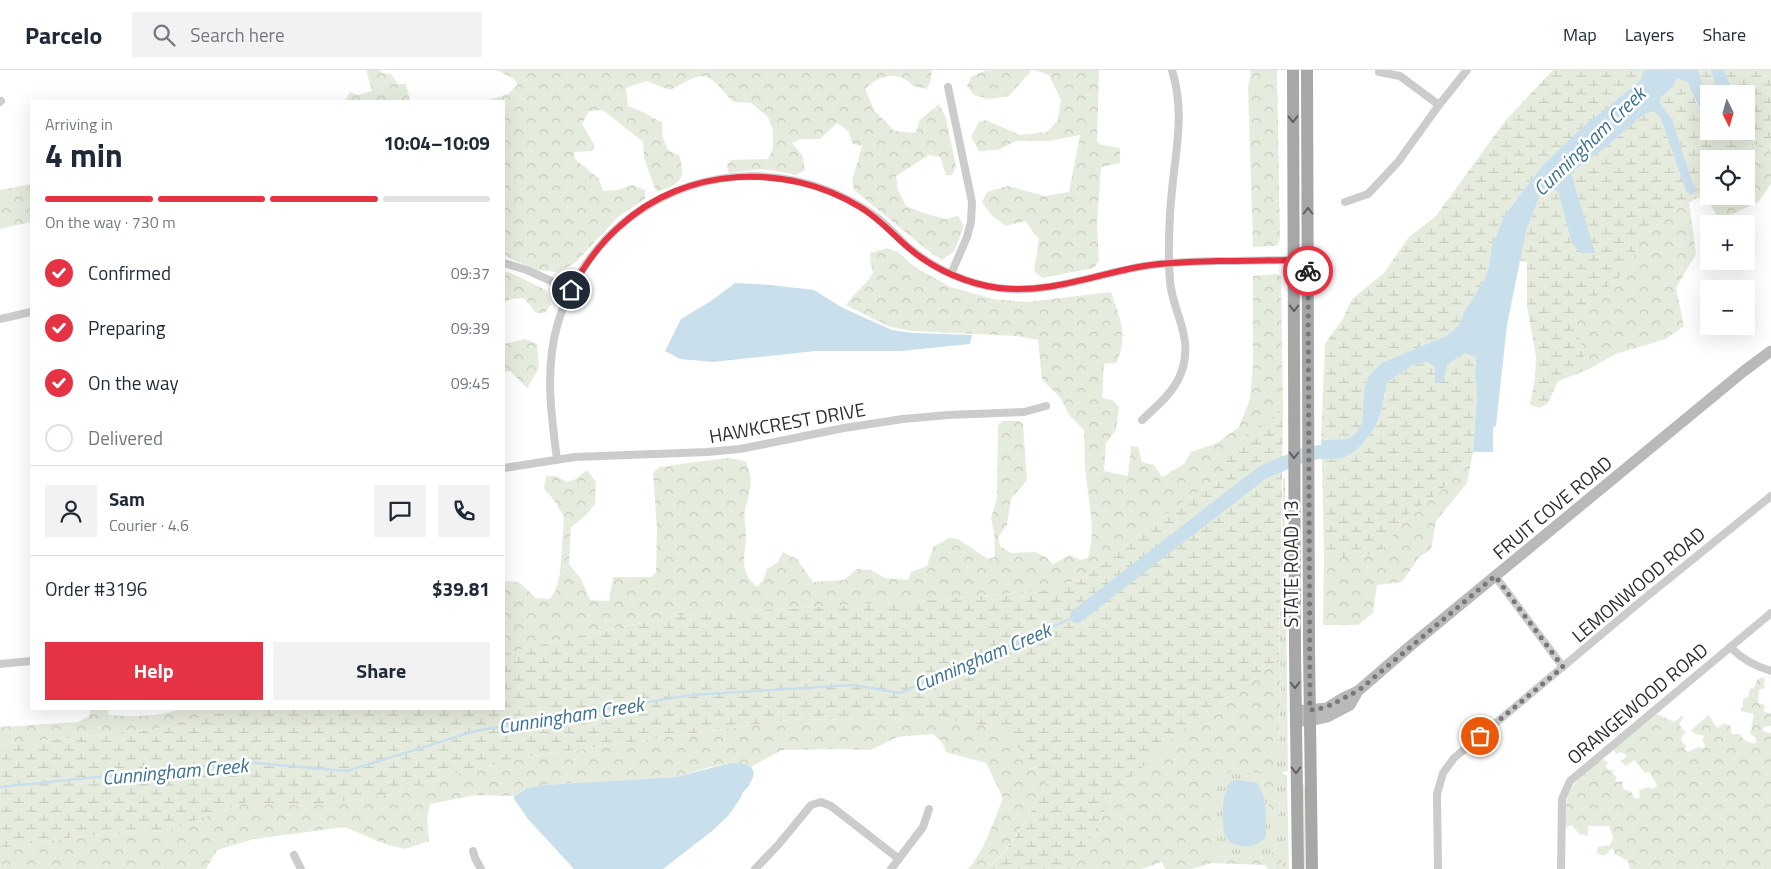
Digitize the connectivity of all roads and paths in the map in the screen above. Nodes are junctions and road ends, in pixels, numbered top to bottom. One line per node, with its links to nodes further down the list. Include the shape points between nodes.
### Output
1 (1172, 70): 11 (street, via 1179,115 1170,220)
2 (1293, 70): 9 (main road, STATE ROAD 13, one-way to 9)
3 (1307, 70): 10 (main road, STATE ROAD 13, one-way to 3)
4 (1467, 70): 7 (street)
5 (1379, 72): 7 (street, via 1400,76)
6 (948, 87): 13 (street, via 972,202 967,237)
7 (1440, 105): 8 (street, via 1408,150 1368,194)
8 (1345, 202)
9 (1294, 260): 10 (street); 11 (street); 30 (main road, STATE ROAD 13, one-way to 30)
10 (1308, 260): 31 (main road, STATE ROAD 13)
11 (1170, 262): 13 (street, via 1031,289 997,288); 19 (street, via 1173,296 1184,331 1185,356 1172,390)
12 (505, 263): 14 (street)
13 (951, 274): 14 (street, via 924,259 879,220 846,199 798,181 742,176 700,183 645,207 605,240)
14 (571, 290): 20 (street, via 557,328 550,362 550,399)
15 (30, 312): 16 (street)
16 (0, 319)
17 (1771, 352): 23 (street, FRUIT COVE ROAD)
18 (1046, 406): 20 (street, HAWKCREST DRIVE, via 1024,412 896,420 740,449)
19 (1142, 420)
20 (557, 459): 21 (street, HAWKCREST DRIVE)
21 (505, 468)
22 (1771, 496): 28 (street, LEMONWOOD ROAD)
23 (1495, 576): 28 (street); 31 (street, FRUIT COVE ROAD, via 1358,691)
24 (1771, 613): 25 (street, ORANGEWOOD ROAD)
25 (1730, 647): 29 (street, via 1740,657); 43 (street, ORANGEWOOD ROAD, via 1570,781 1561,804)
26 (30, 661): 27 (street)
27 (0, 664)
28 (1563, 667): 42 (street, LEMONWOOD ROAD, via 1454,758 1442,773 1437,801)
29 (1771, 671)
30 (1296, 716): 31 (street, FRUIT COVE ROAD); 40 (main road, STATE ROAD 13, one-way to 40)
31 (1310, 716): 41 (main road, STATE ROAD 13)
32 (929, 809): 35 (street, via 923,827)
33 (473, 851): 37 (street)
34 (294, 855): 36 (street)
35 (899, 859): 38 (street, via 831,806 821,802 807,809); 39 (street)
36 (301, 869)
37 (481, 869)
38 (755, 869)
39 (891, 869)
40 (1298, 869)
41 (1312, 869)
42 (1438, 869)
43 (1562, 869)

